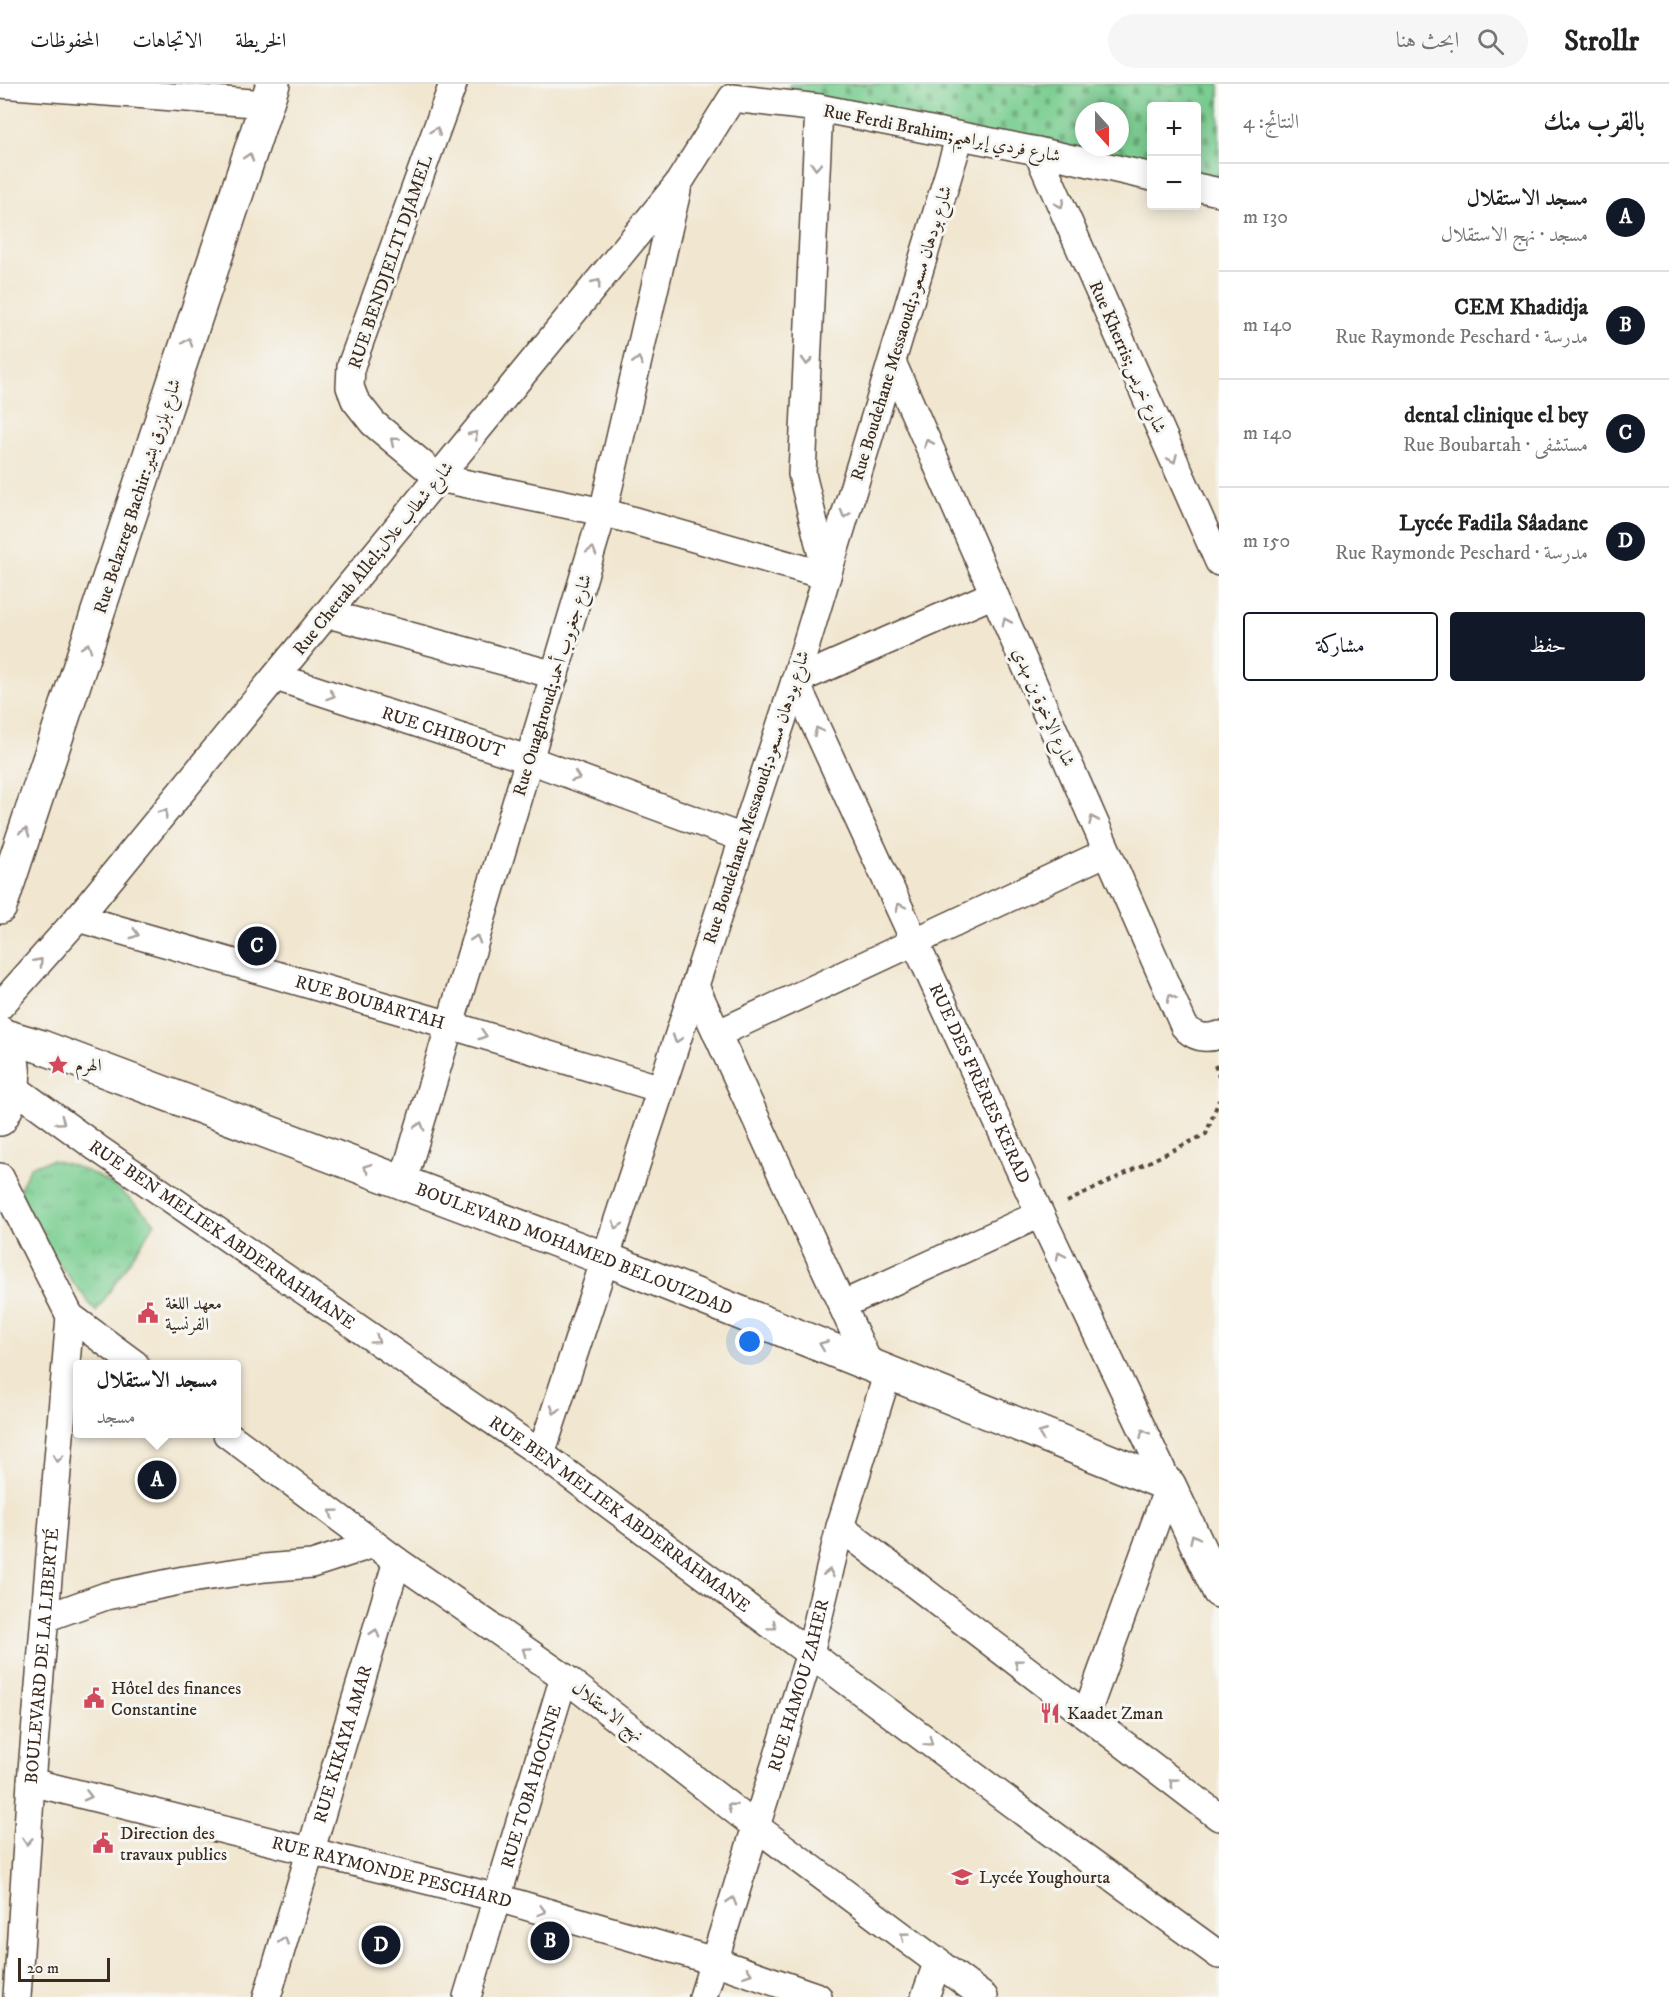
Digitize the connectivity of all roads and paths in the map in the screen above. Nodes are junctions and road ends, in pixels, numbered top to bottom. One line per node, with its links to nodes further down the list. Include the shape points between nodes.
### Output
1 (0, 84): 3 (street)
2 (453, 84): 13 (street, RUE BENDJELTI DJAMEL, one-way to 2, via 373,423 350,387 351,366)
3 (270, 94): 25 (street, Rue Belazreg Bachir;شارع بلزرق بشير, one-way to 3)
4 (732, 98): 5 (street, Rue Ferdi Brahim;شارع فردي إبراهيم); 9 (street, Rue Chettab Allel;شارع شطاب علال)
5 (819, 108): 6 (street, Rue Ferdi Brahim;شارع فردي إبراهيم); 16 (street, one-way to 16, via 802,474)
6 (960, 136): 7 (street, Rue Ferdi Brahim;شارع فردي إبراهيم); 12 (street, Rue Boudehane Messaoud;شارع بودهان مسعود)
7 (1036, 151): 8 (street, Rue Ferdi Brahim;شارع فردي إبراهيم); 15 (street, Rue Kherris;شارع خريس, one-way to 15)
8 (1147, 176)
9 (678, 184): 13 (street, Rue Chettab Allel;شارع شطاب علال, one-way to 9); 14 (street, Rue Ouaghroud;شارع جغروب أحمد, one-way to 9)
10 (1201, 188): 11 (street)
11 (1219, 192)
12 (892, 362): 16 (street, Rue Boudehane Messaoud;شارع بودهان مسعود, one-way to 16); 17 (street, شارع الإخوة بن مهدي, one-way to 12)
13 (439, 478): 14 (street); 18 (street, Rue Chettab Allel;شارع شطاب علال)
14 (603, 512): 16 (street); 19 (street, Rue Ouaghroud;شارع جغروب أحمد, one-way to 14)
15 (1219, 562)
16 (827, 576): 21 (street, Rue Boudehane Messaoud;شارع بودهان مسعود)
17 (994, 594): 21 (street); 24 (street, شارع الإخوة بن مهدي, one-way to 17)
18 (328, 614): 19 (street); 20 (street, Rue Chettab Allel;شارع شطاب علال)
19 (555, 675): 22 (street, Rue Ouaghroud;شارع جغروب أحمد)
20 (276, 677): 22 (street, RUE CHIBOUT, one-way to 22); 26 (street, Rue Chettab Allel;شارع شطاب علال, one-way to 20)
21 (795, 681): 23 (street, Rue Boudehane Messaoud;شارع بودهان مسعود); 27 (street, RUE DES FRÈRES KERAD, one-way to 21)
22 (530, 760): 23 (street, RUE CHIBOUT, one-way to 23); 30 (street, Rue Ouaghroud;شارع جغروب أحمد, one-way to 22)
23 (743, 838): 28 (street, Rue Boudehane Messaoud;شارع بودهان مسعود)
24 (1107, 852): 27 (street); 32 (street, شارع الإخوة بن مهدي, one-way to 24, via 1194,1035 1184,1026)
25 (0, 907)
26 (78, 918): 29 (street, Rue Chettab Allel;شارع شطاب علال, one-way to 26); 30 (street, RUE BOUBARTAH, one-way to 30)
27 (916, 942): 31 (street); 39 (street, RUE DES FRÈRES KERAD)
28 (694, 986): 31 (street); 34 (street, Rue Boudehane Messaoud;شارع بودهان مسعود, one-way to 34)
29 (0, 1025): 33 (street, via 14,1069); 38 (street, BOULEVARD MOHAMED BELOUIZDAD, one-way to 29, via 50,1050)
30 (450, 1025): 34 (street, RUE BOUBARTAH, one-way to 34); 38 (street, Rue Ouaghroud;شارع جغروب أحمد, one-way to 30)
31 (717, 1034): 41 (street)
32 (1213, 1037)
33 (13, 1087): 36 (street); 46 (street, RUE BEN MELIEK ABDERRAHMANE, one-way to 46)
34 (661, 1089): 40 (street, Rue Boudehane Messaoud;شارع بودهان مسعود, one-way to 40)
35 (1219, 1100): 39 (path, via 1206,1134)
36 (0, 1119)
37 (0, 1177): 42 (street)
38 (403, 1182): 40 (street, BOULEVARD MOHAMED BELOUIZDAD)
39 (1040, 1214): 41 (street); 47 (street, RUE DES FRÈRES KERAD, one-way to 39)
40 (606, 1259): 44 (street, BOULEVARD MOHAMED BELOUIZDAD, one-way to 40); 46 (street, Rue Boudehane Messaoud;شارع بودهان مسعود, one-way to 46)
41 (842, 1305): 44 (street)
42 (70, 1316): 43 (street); 52 (street, BOULEVARD DE LA LIBERTÉ, one-way to 52)
43 (128, 1360)
44 (879, 1368): 47 (street, BOULEVARD MOHAMED BELOUIZDAD, one-way to 44); 48 (street, RUE HAMOU ZAHER)
45 (232, 1438): 49 (street, نهج الاستقلال, one-way to 45)
46 (541, 1454): 53 (street, RUE BEN MELIEK ABDERRAHMANE, one-way to 53)
47 (1169, 1485): 51 (street, one-way to 47); 55 (street)
48 (840, 1527): 53 (street, RUE HAMOU ZAHER, one-way to 48); 55 (street, one-way to 48)
49 (374, 1544): 50 (street, نهج الاستقلال); 52 (street, via 312,1564 184,1580 106,1596)
50 (397, 1561): 54 (street, نهج الاستقلال, one-way to 50); 59 (street, RUE KIKAYA AMAR, one-way to 50)
51 (1219, 1591)
52 (45, 1618): 56 (street, BOULEVARD DE LA LIBERTÉ)
53 (810, 1653): 58 (street, RUE HAMOU ZAHER); 61 (street, RUE BEN MELIEK ABDERRAHMANE, one-way to 61)
54 (564, 1677): 58 (street, نهج الاستقلال, one-way to 54); 60 (street, RUE TOBA HOCINE)
55 (1086, 1715): 57 (street, one-way to 55)
56 (31, 1782): 59 (street, RUE RAYMONDE PESCHARD, one-way to 59); 64 (street, BOULEVARD DE LA LIBERTÉ, one-way to 64)
57 (1219, 1817)
58 (755, 1826): 62 (street, RUE HAMOU ZAHER, one-way to 58); 63 (street, نهج الاستقلال, one-way to 58)
59 (310, 1850): 60 (street, RUE RAYMONDE PESCHARD); 65 (street, RUE KIKAYA AMAR, one-way to 59)
60 (498, 1898): 62 (street, RUE RAYMONDE PESCHARD, one-way to 62); 66 (street, RUE TOBA HOCINE)
61 (1219, 1955)
62 (714, 1961): 67 (street, RUE HAMOU ZAHER); 68 (street, RUE RAYMONDE PESCHARD, one-way to 68)
63 (938, 1961): 69 (street); 70 (street, نهج الاستقلال)
64 (17, 1997)
65 (267, 1997)
66 (467, 1997)
67 (703, 1997)
68 (818, 1997)
69 (925, 1997)
70 (984, 1997)

